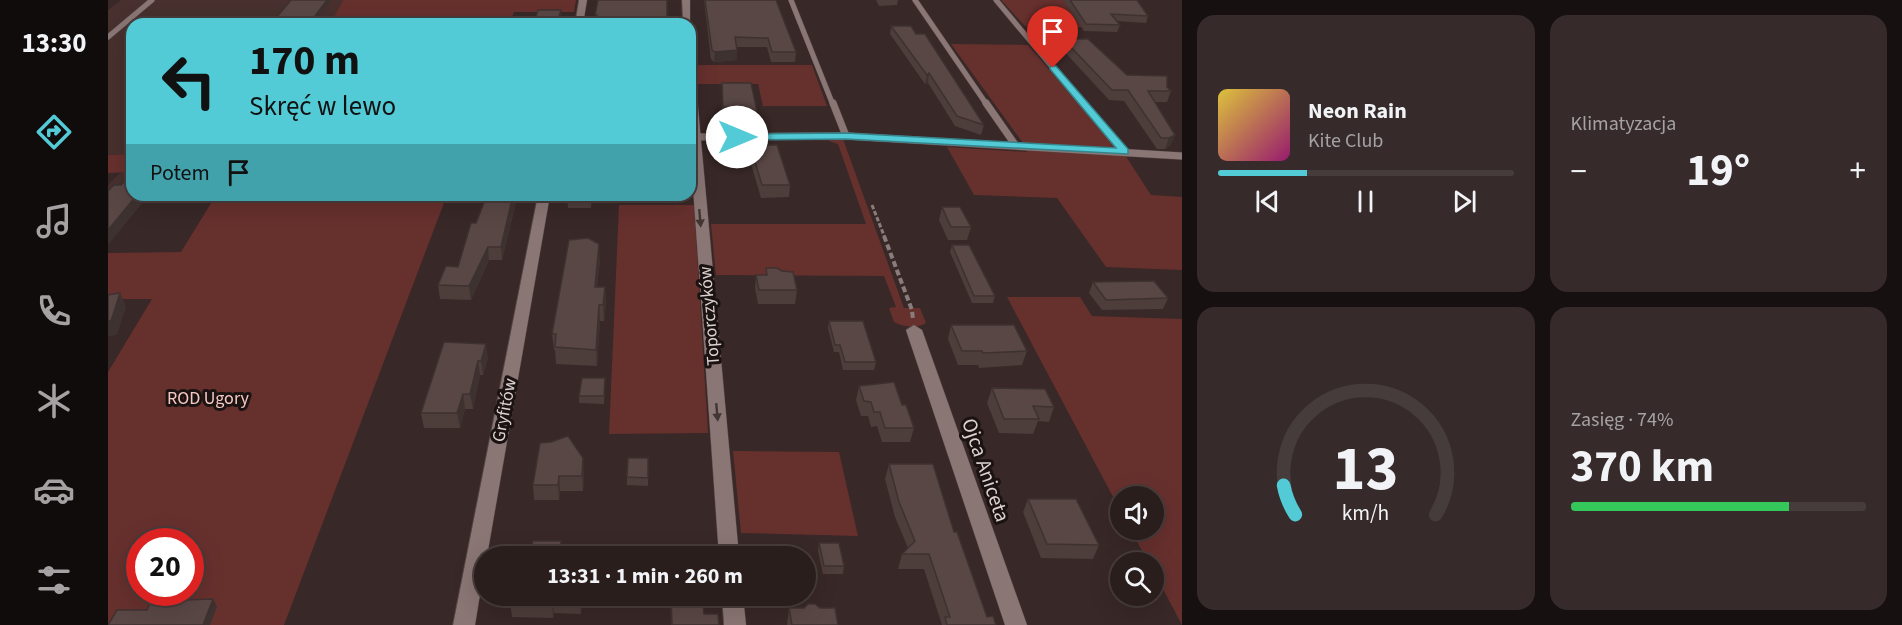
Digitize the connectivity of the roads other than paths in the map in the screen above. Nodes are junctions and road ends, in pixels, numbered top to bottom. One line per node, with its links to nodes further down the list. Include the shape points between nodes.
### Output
1 (152, 0): 7 (lane)
2 (583, 0): 8 (street)
3 (686, 0): 9 (street)
4 (791, 0): 12 (lane)
5 (915, 0): 14 (lane)
6 (996, 0): 15 (lane)
7 (131, 18)
8 (580, 18)
9 (687, 18)
10 (126, 22): 11 (lane)
11 (108, 37)
12 (846, 136): 13 (lane); 14 (lane)
13 (696, 137)
14 (1016, 146): 15 (lane)
15 (1124, 152): 16 (lane)
16 (1182, 156)
17 (696, 172): 20 (street, Toporczyków, one-way to 20)
18 (543, 201): 22 (street, Gryfitów)
19 (914, 330): 24 (street, Ojca Aniceta)
20 (728, 546)
21 (734, 606): 23 (street)
22 (464, 625)
23 (735, 625)
24 (1016, 625)

